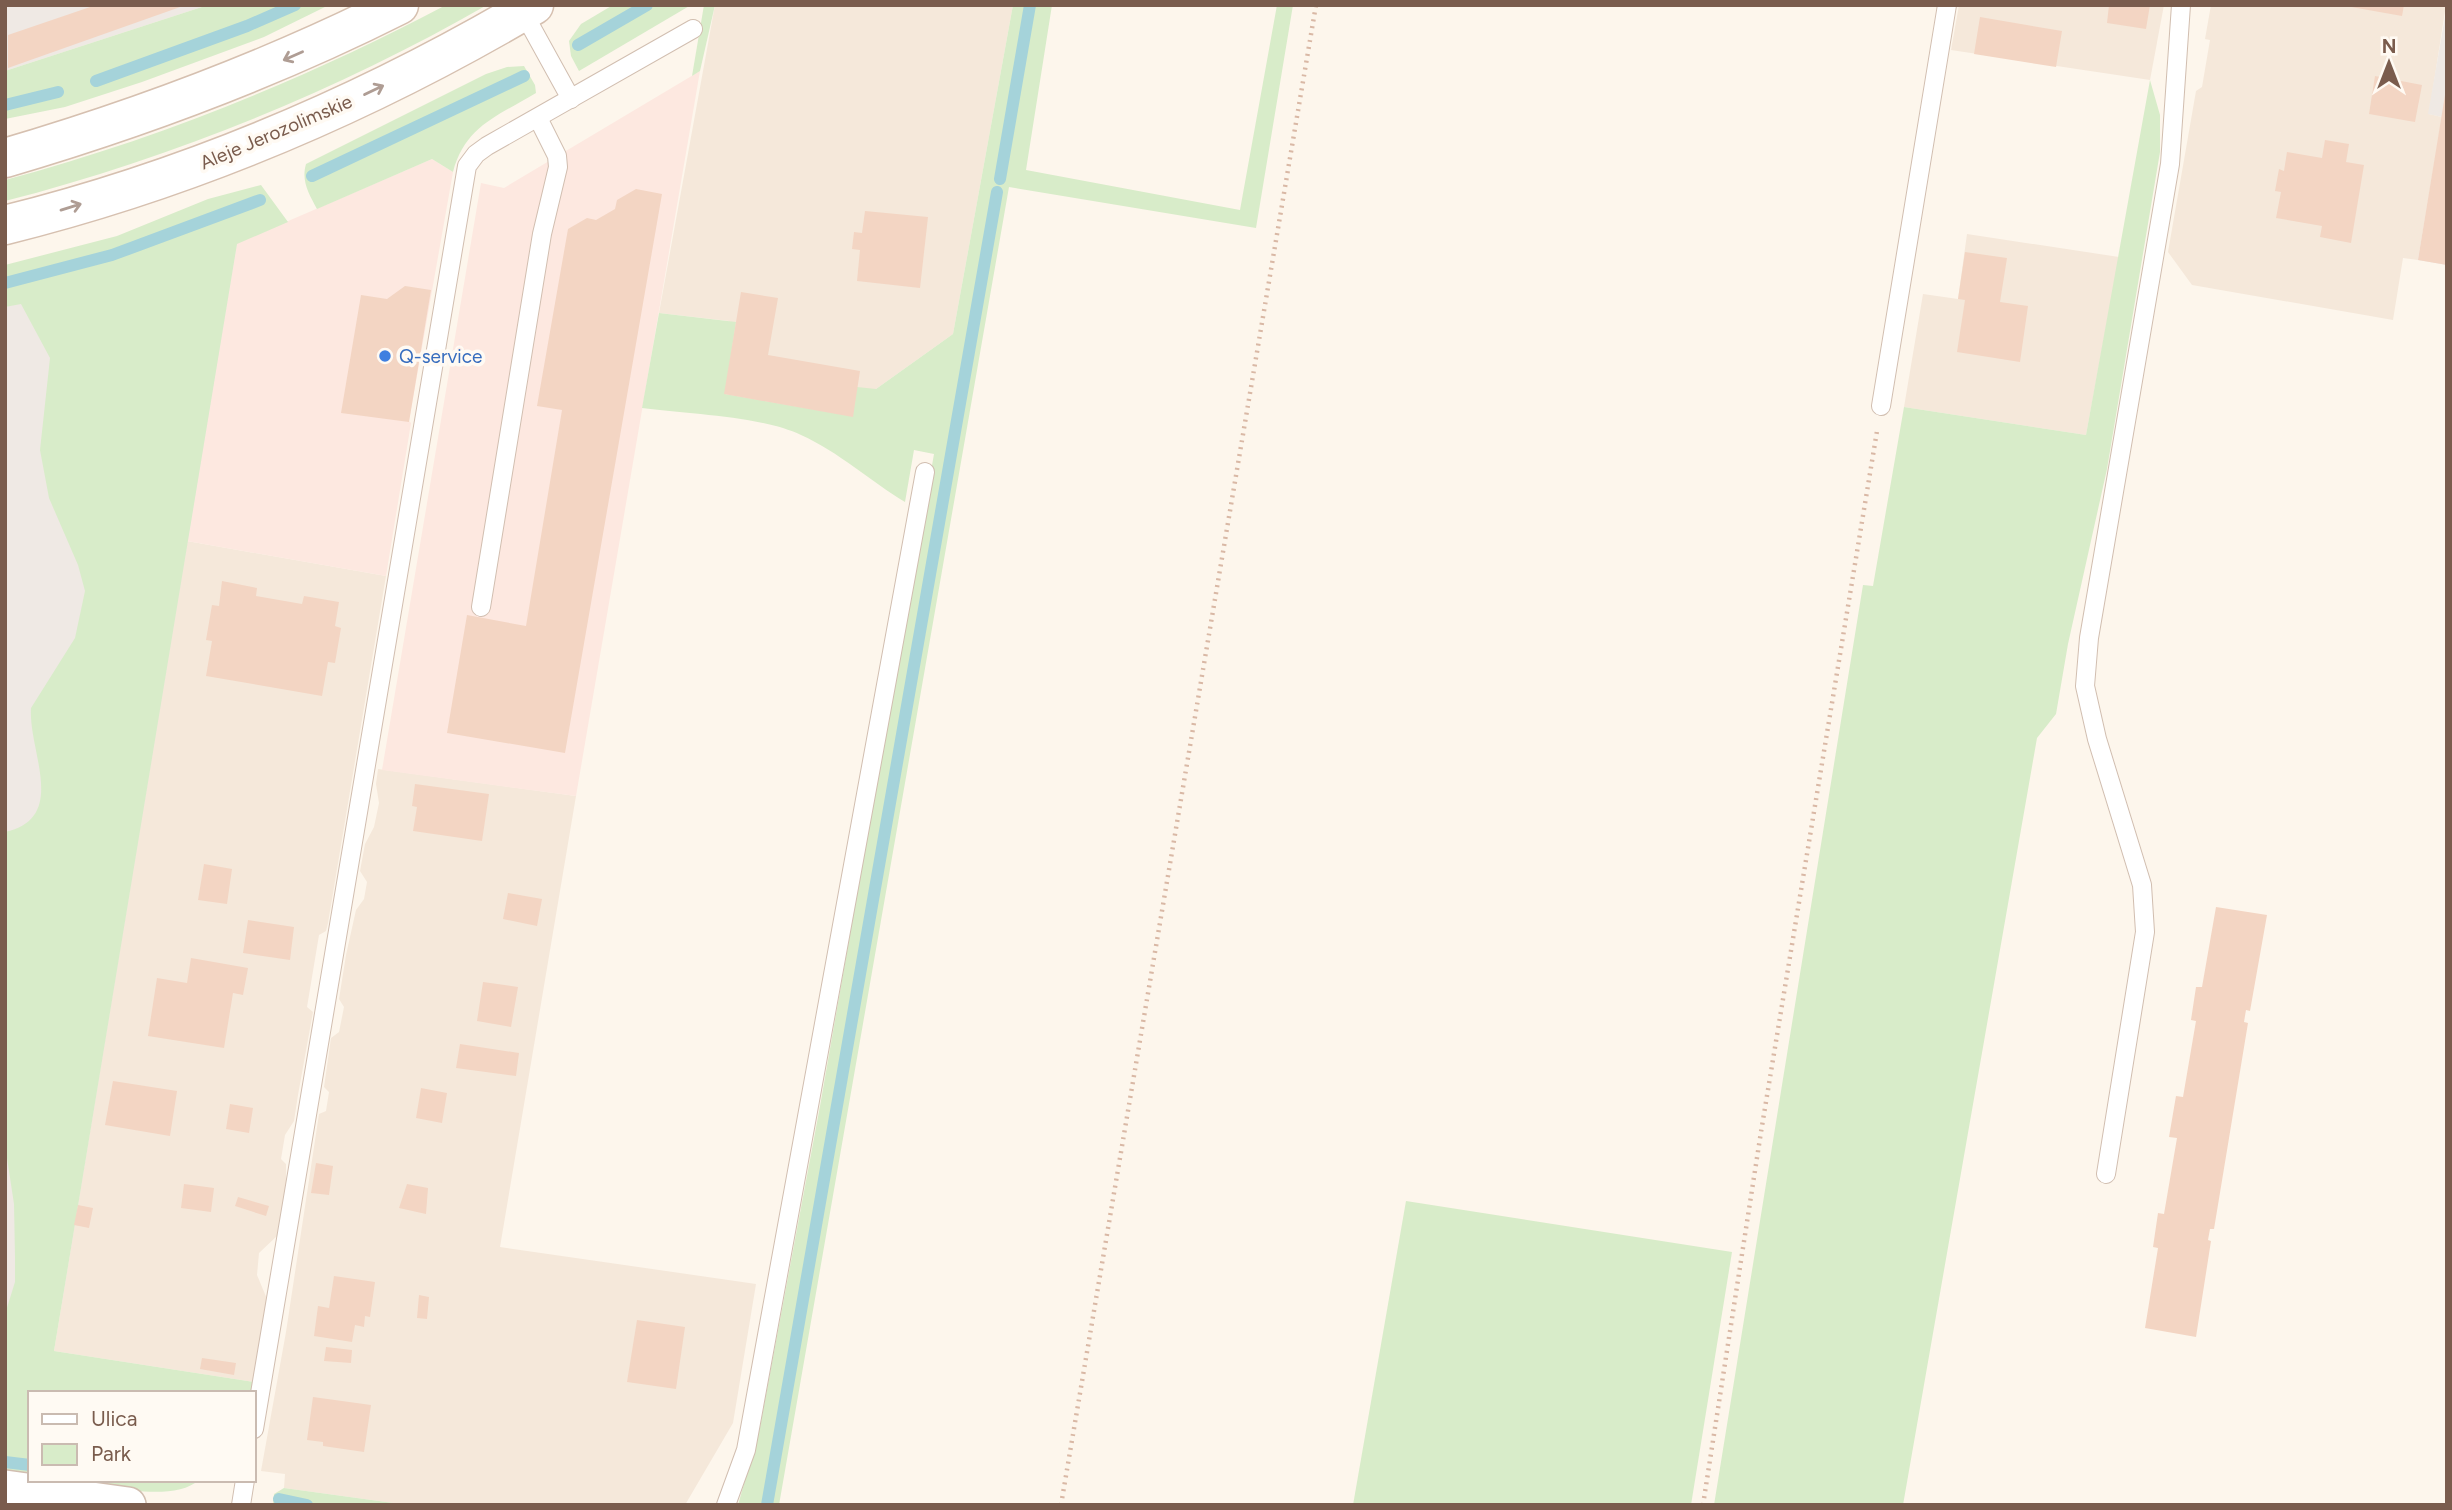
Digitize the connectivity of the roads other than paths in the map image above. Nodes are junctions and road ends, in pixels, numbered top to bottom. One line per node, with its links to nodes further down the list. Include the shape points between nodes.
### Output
1 (399, 5): 8 (main road, one-way to 8, via 208,92)
2 (1947, 5): 10 (lane)
3 (2181, 5): 13 (lane, via 2171,164 2089,638 2085,686 2142,885 2145,932)
4 (529, 8): 6 (lane); 9 (main road, Aleje Jerozolimskie, one-way to 4, via 122,192 267,138 366,94)
5 (693, 29): 6 (lane)
6 (571, 99): 7 (lane)
7 (538, 118): 12 (lane, via 558,167 542,234); 14 (lane, via 476,154 467,166)
8 (5, 158)
9 (5, 225)
10 (1881, 406)
11 (925, 472): 19 (lane, via 746,1450)
12 (481, 607)
13 (2106, 1174)
14 (256, 1417)
15 (245, 1482): 18 (lane)
16 (12, 1494): 17 (street)
17 (128, 1505)
18 (241, 1505)
19 (726, 1505)

